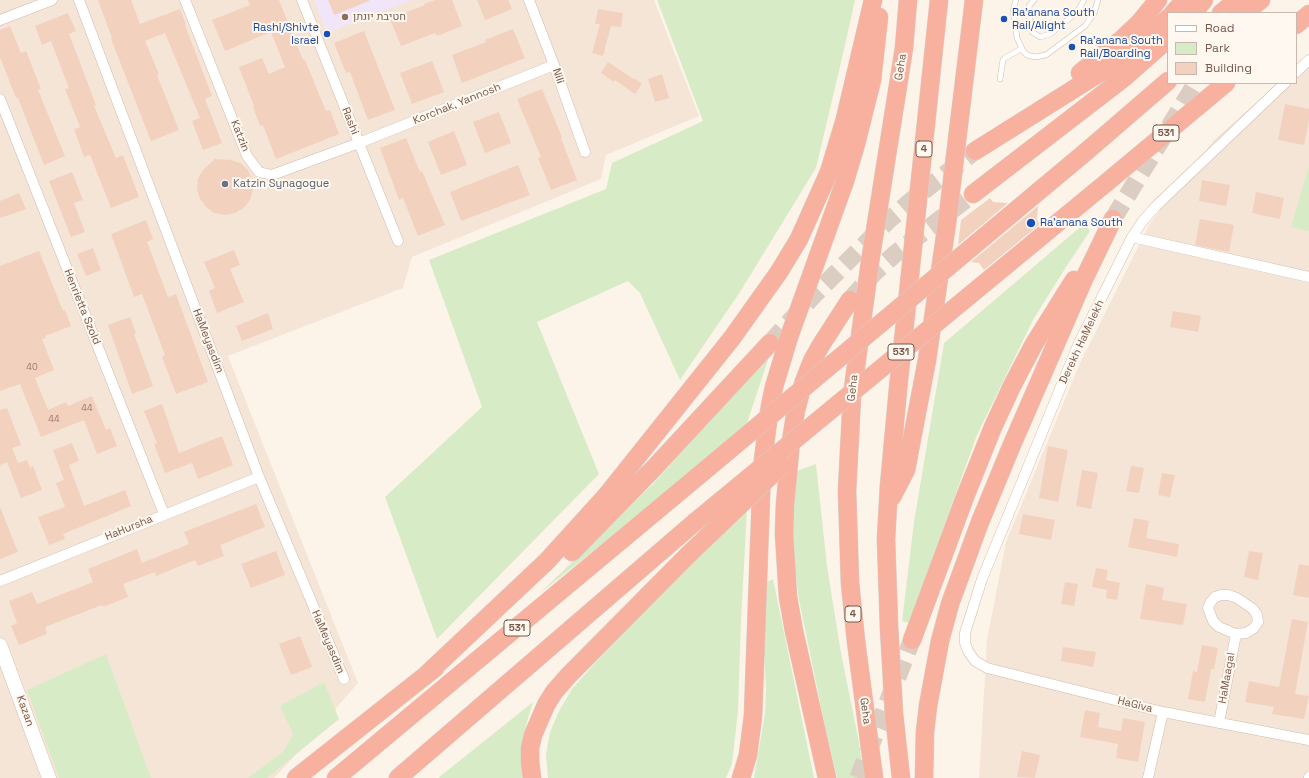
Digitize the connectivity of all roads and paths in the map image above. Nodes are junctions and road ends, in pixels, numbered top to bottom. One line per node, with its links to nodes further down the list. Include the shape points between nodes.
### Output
1 (52, 0): 26 (street)
2 (80, 0): 49 (street, HaMeyasdim)
3 (185, 0): 39 (street, Katzin, via 247,156 259,172 272,174)
4 (302, 0): 39 (street, Rashi)
5 (529, 0): 32 (street, Nili)
6 (873, 0): 57 (highway, via 845,119 829,172 799,239 779,272 732,338 606,496 547,561)
7 (881, 0): 67 (highway, via 872,80 858,138 789,337 770,406 761,480 753,716 748,755)
8 (908, 0): 69 (highway, Geha / 4, via 904,48 870,262 852,396 848,476 848,540 852,597)
9 (939, 0): 50 (highway, 4, via 900,366)
10 (974, 0): 50 (highway, via 927,360 906,470)
11 (1016, 0): 29 (lane, via 1013,10 1016,38)
12 (1034, 0): 13 (lane, via 1029,6 1030,25 1032,32 1040,37 1050,34 1077,12)
13 (1084, 0)
14 (1098, 0): 29 (lane, via 1094,13 1085,26 1046,55 1031,57)
15 (1158, 0): 25 (highway, via 1121,40 980,148 1109,66 1146,39)
16 (1185, 0): 20 (highway)
17 (1204, 0): 21 (highway)
18 (1237, 0): 22 (highway)
19 (1261, 0): 23 (highway)
20 (1174, 12)
21 (1194, 12)
22 (1223, 12)
23 (1245, 12)
24 (1309, 14): 27 (highway)
25 (1167, 19)
26 (0, 20)
27 (1297, 24)
28 (1167, 40): 41 (highway, via 1125,77)
29 (1021, 49): 34 (lane, via 1005,58)
30 (1167, 58): 41 (highway)
31 (1309, 60): 33 (street)
32 (554, 65): 39 (street, Korchak, Yannosh); 40 (street, Nili)
33 (1297, 71)
34 (1000, 79)
35 (1167, 82): 64 (highway, 531, bridge)
36 (1225, 84): 48 (highway, 531, bridge)
37 (1284, 84): 43 (street, Derekh HaMelekh, via 1156,206)
38 (0, 99): 51 (street, Henrietta Szold)
39 (359, 142): 44 (street, Rashi)
40 (585, 152)
41 (1001, 173): 42 (highway)
42 (973, 194)
43 (1132, 237): 45 (street); 56 (street, Derekh HaMelekh, via 1078,345 982,579 965,633)
44 (398, 241)
45 (1309, 277)
46 (850, 300): 68 (highway, via 812,361 803,384 791,441 785,504 788,597)
47 (770, 343): 57 (highway, via 649,474 578,545 527,592)
48 (898, 355): 65 (highway, 531, bridge, via 695,522); 66 (highway, bridge, via 689,554 554,692 533,735 530,761)
49 (259, 477): 51 (street, HaHursha); 58 (street, HaMeyasdim)
50 (888, 505): 70 (highway, 4, via 886,539 889,627)
51 (164, 514): 52 (street, HaHursha)
52 (0, 581)
53 (1236, 634): 53 (street, via 1246,633 1254,628 1258,622 1257,615 1237,598 1228,595 1215,597 1208,608 1213,620 1220,627); 60 (street, HaMaagal)
54 (912, 640): 71 (highway, via 965,497 1012,386 1034,344 1112,221 1084,279 980,522 950,604 928,706)
55 (0, 645): 62 (street, Kazan)
56 (968, 651): 59 (street, HaGiva, via 975,661 987,668)
57 (426, 675): 63 (highway)
58 (344, 679)
59 (1163, 712): 60 (street, HaGiva); 72 (street)
60 (1219, 723): 61 (street, HaGiva)
61 (1309, 740)
62 (49, 778)
63 (296, 778)
64 (336, 778)
65 (398, 778)
66 (532, 778)
67 (741, 778)
68 (827, 778)
69 (874, 778)
70 (901, 778)
71 (924, 778)
72 (1148, 778)

